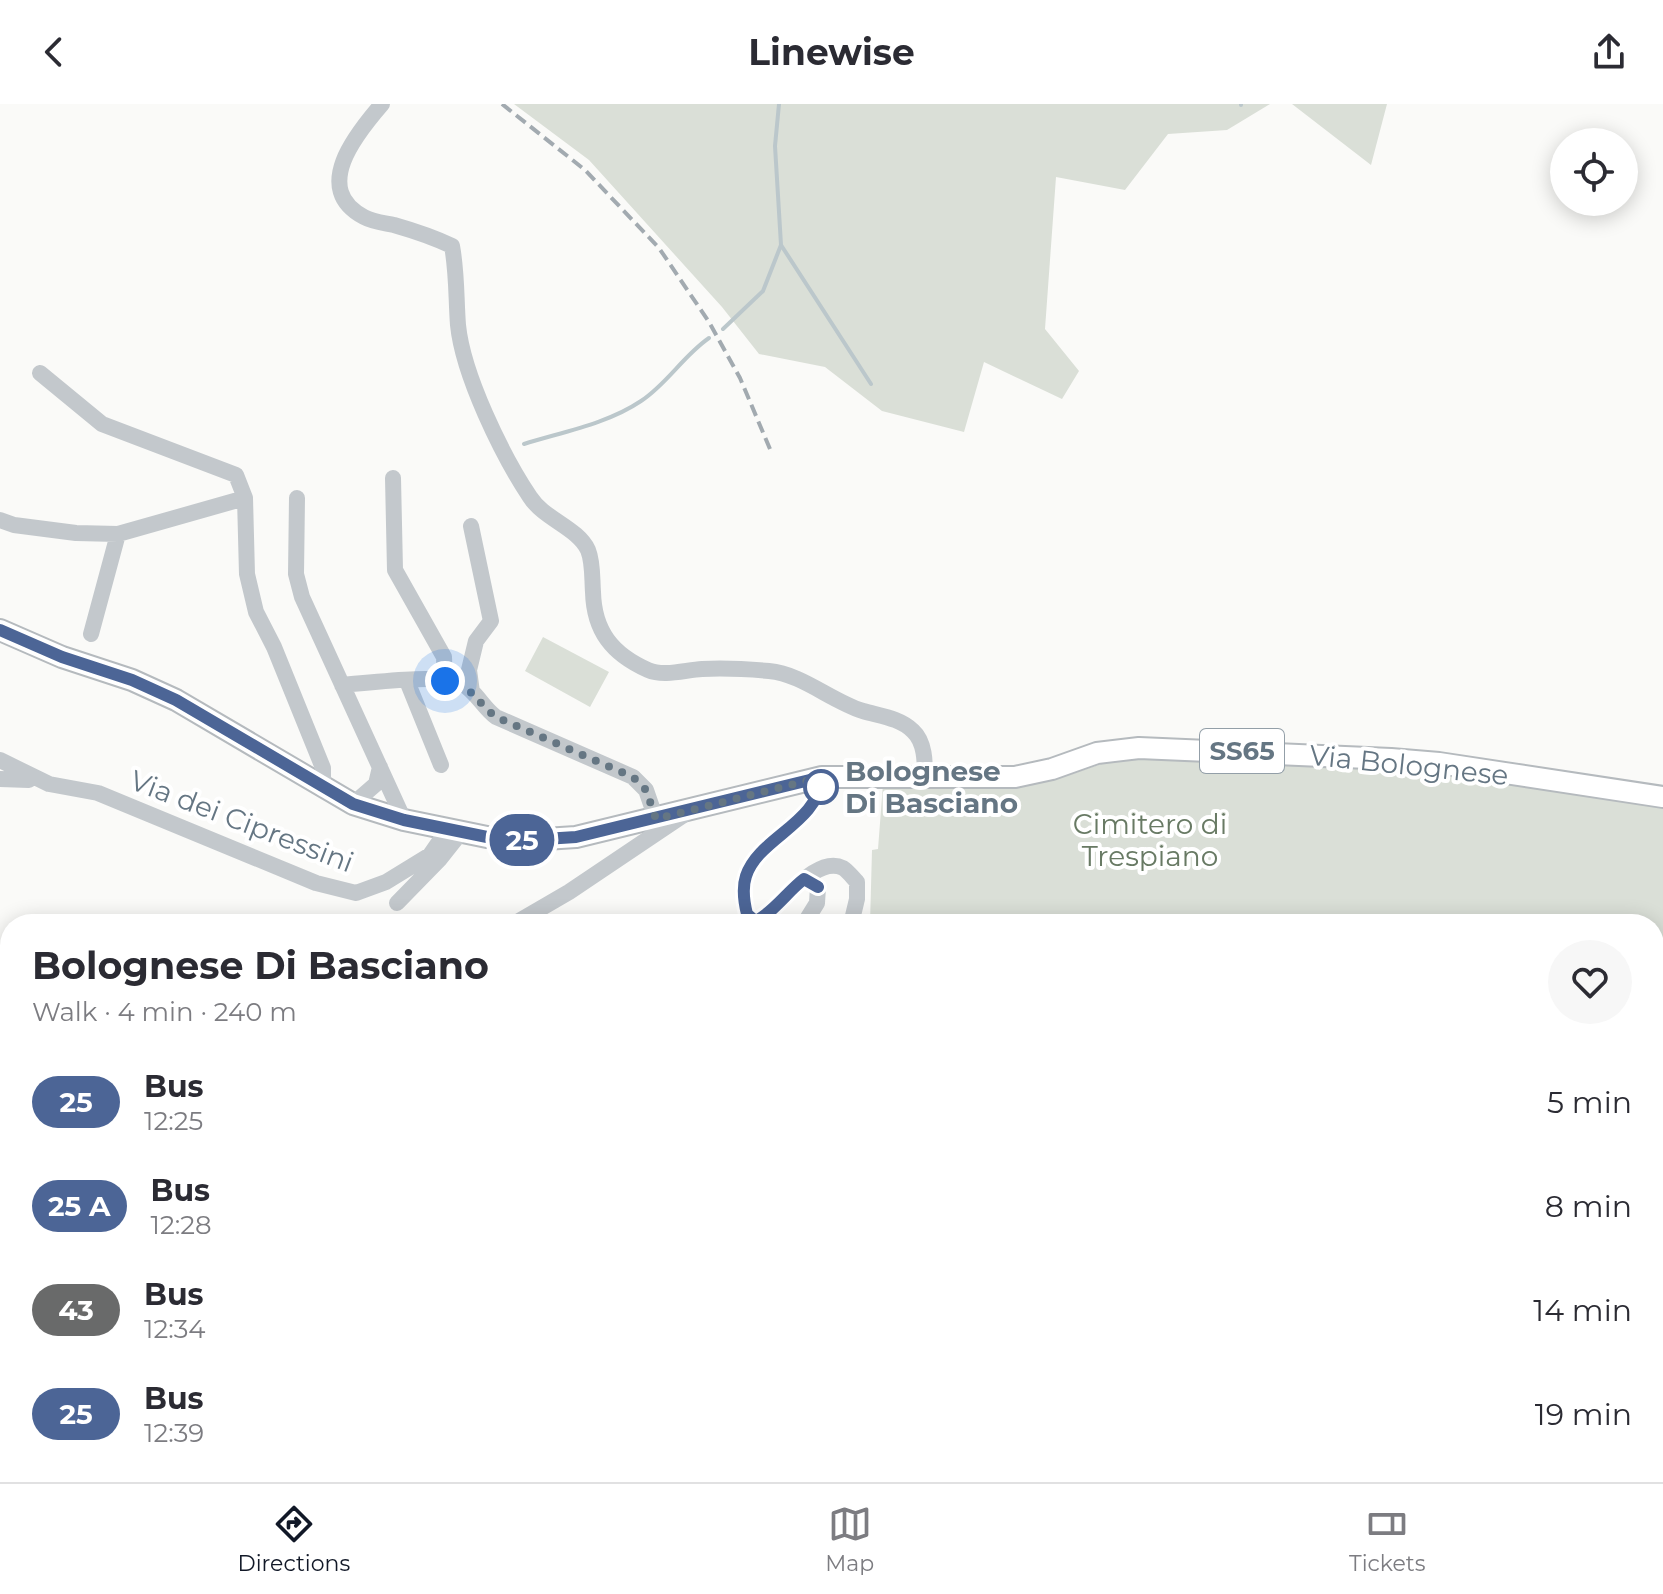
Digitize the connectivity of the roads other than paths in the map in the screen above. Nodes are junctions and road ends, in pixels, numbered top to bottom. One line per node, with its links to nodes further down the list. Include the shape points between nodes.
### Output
1 (382, 104): 19 (street, via 344,156 338,181 347,204 365,218 452,246 458,324 470,375 532,500 581,539 588,551 594,618 602,636 649,671 786,674 839,702 902,723 915,732 923,748)
2 (40, 373): 4 (street, via 102,424 236,475)
3 (393, 478): 12 (street, via 395,570 444,657)
4 (245, 498): 8 (street); 22 (street, via 247,574 256,612 323,768)
5 (297, 498): 13 (street, via 296,574)
6 (0, 520): 8 (street)
7 (471, 526): 14 (street, via 491,621 476,641 469,670)
8 (118, 534): 10 (street)
9 (0, 630): 22 (main road, Via Bolognese / SS65, via 176,700)
10 (91, 634)
11 (407, 681): 12 (street); 13 (street); 16 (street)
12 (445, 681): 14 (street)
13 (342, 685): 17 (street)
14 (472, 692): 26 (street, via 496,717 633,777 646,790)
15 (0, 760): 21 (street, Via dei Cipressini)
16 (441, 765)
17 (380, 767): 24 (street, via 376,784); 27 (street)
18 (822, 777): 19 (main road, Via Bolognese / SS65); 25 (main road, Via Bolognese / SS65); 32 (street, via 804,815 753,863 744,891)
19 (925, 777): 23 (main road, Via Bolognese / SS65, via 1015,777 1097,753 1186,748 1439,763)
20 (0, 779): 21 (street)
21 (39, 780): 28 (street, Via dei Cipressini, via 98,793 316,883 356,893 430,855)
22 (323, 789): 24 (main road, Via Bolognese / SS65)
23 (1663, 797)
24 (353, 804): 27 (main road, Via Bolognese / SS65)
25 (690, 811): 26 (main road, Via Bolognese / SS65); 31 (street)
26 (656, 819): 28 (main road, Via Bolognese / SS65, via 576,837 529,840)
27 (404, 820): 28 (main road, Via Bolognese / SS65)
28 (455, 830): 30 (street, via 439,860)
29 (804, 879): 33 (street); 34 (street, via 818,887); 35 (street, via 821,870 843,868 857,882)
30 (397, 903)
31 (531, 914)
32 (747, 914)
33 (769, 914)
34 (810, 914)
35 (853, 914)

